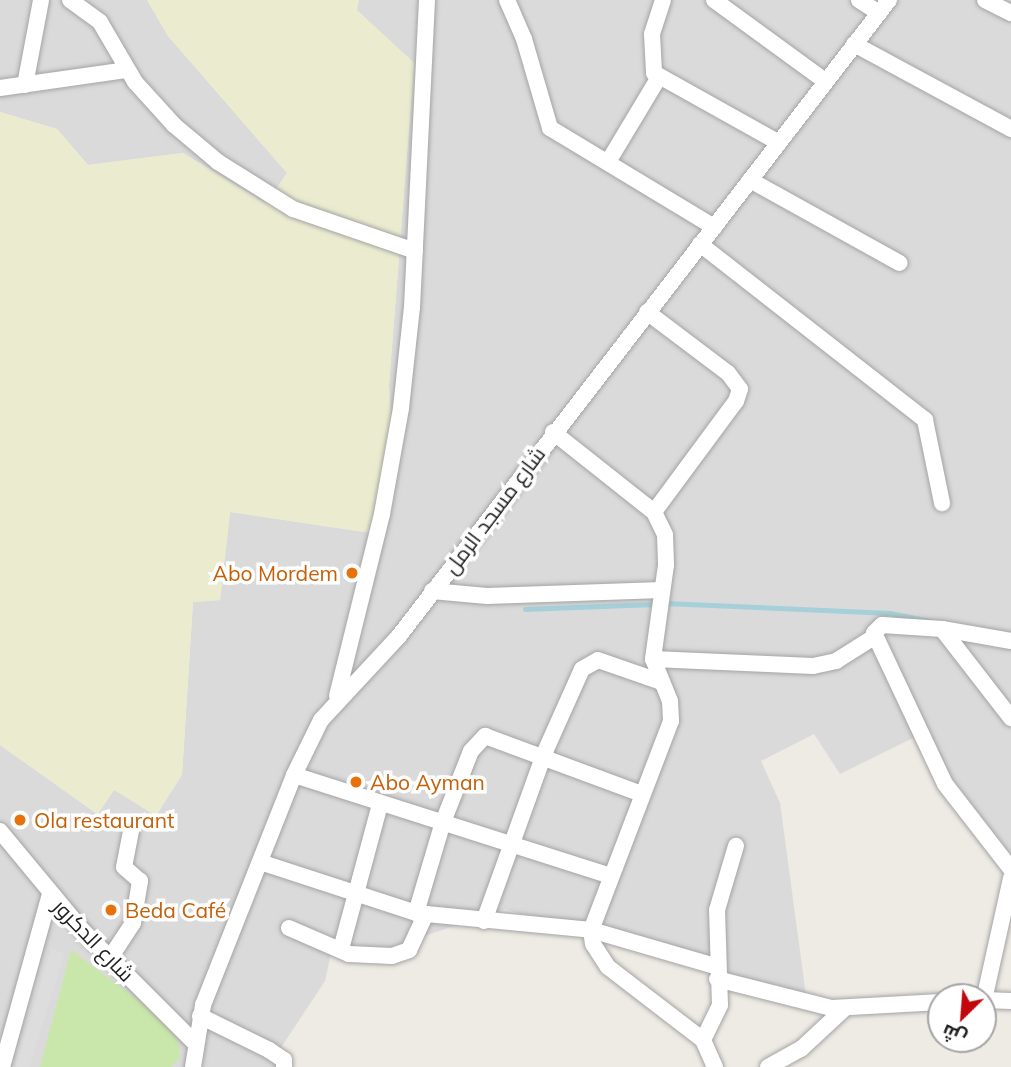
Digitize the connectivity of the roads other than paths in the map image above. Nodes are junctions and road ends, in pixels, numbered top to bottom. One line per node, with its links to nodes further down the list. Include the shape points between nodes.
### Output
1 (41, 0): 15 (street)
2 (70, 0): 12 (street, via 106,29)
3 (427, 0): 23 (street)
4 (507, 0): 19 (street, via 524,39 546,122)
5 (663, 0): 13 (street, via 651,52 652,70)
6 (714, 0): 14 (street)
7 (859, 0): 9 (street)
8 (985, 0): 10 (street)
9 (884, 7): 11 (street, شارع مسجد الرمل)
10 (1011, 13)
11 (854, 44): 14 (street, شارع مسجد الرمل); 17 (street)
12 (126, 70): 15 (street); 23 (street, via 174,125 254,187 293,209)
13 (659, 77): 18 (street); 19 (street)
14 (825, 81): 18 (street, شارع مسجد الرمل)
15 (25, 85): 16 (street)
16 (0, 88)
17 (1011, 129)
18 (779, 143): 20 (street, شارع مسجد الرمل)
19 (608, 162): 21 (street)
20 (750, 180): 21 (street, شارع مسجد الرمل); 24 (street)
21 (714, 226): 22 (street, شارع مسجد الرمل)
22 (700, 244): 25 (street, شارع مسجد الرمل); 27 (street, via 925,420)
23 (415, 251): 36 (street, via 399,421 382,514)
24 (900, 263)
25 (646, 312): 26 (street, شارع مسجد الرمل); 28 (street, via 728,373 740,389 736,401)
26 (553, 432): 28 (street); 30 (street, شارع مسجد الرمل)
27 (942, 503)
28 (654, 512): 29 (street, via 666,535)
29 (662, 590): 30 (street, via 487,596); 34 (street)
30 (432, 591): 36 (street, شارع مسجد الرمل, via 399,636)
31 (942, 629): 32 (street, via 881,625); 33 (street); 37 (street)
32 (874, 637): 34 (street, via 836,660 813,666); 48 (street, via 945,785)
33 (1011, 641)
34 (653, 659): 35 (street)
35 (661, 682): 38 (street, via 598,660 590,662 582,669); 40 (street, via 670,701 671,721)
36 (336, 701): 39 (street, شارع مسجد الرمل, via 321,720)
37 (1011, 718)
38 (544, 754): 40 (street); 42 (street, via 494,736 480,739); 45 (street)
39 (294, 775): 41 (street); 47 (street, شارع مسجد الرمل)
40 (642, 794): 49 (street)
41 (380, 804): 42 (street); 51 (street)
42 (443, 822): 45 (street); 53 (street)
43 (131, 830): 58 (street, via 124,867 140,881 133,923)
44 (0, 831): 52 (street, شارع الدكرور)
45 (510, 844): 49 (street); 54 (street)
46 (736, 846): 59 (street, via 717,910)
47 (260, 862): 51 (street); 63 (street, شارع مسجد الرمل)
48 (1011, 869)
49 (611, 876): 56 (street)
50 (1011, 878): 60 (street)
51 (354, 891): 53 (street); 57 (street)
52 (50, 894): 58 (street, شارع الدكرور); 66 (street)
53 (421, 913): 54 (street); 57 (street, via 409,950 371,957)
54 (484, 921): 56 (street)
55 (289, 928): 57 (street)
56 (591, 930): 59 (street); 64 (street, via 599,957 608,967)
57 (341, 949)
58 (110, 958): 65 (street, شارع الدكرور)
59 (716, 972): 62 (street, via 815,1005); 64 (street, via 720,1005)
60 (988, 983)
61 (927, 1003): 62 (street)
62 (845, 1008): 70 (street, via 801,1049)
63 (200, 1016): 65 (street, شارع مسجد الرمل); 68 (street, via 269,1050 284,1060)
64 (704, 1040): 69 (street)
65 (195, 1043): 67 (street, شارع مسجد الرمل)
66 (2, 1067)
67 (193, 1067)
68 (284, 1067)
69 (715, 1067)
70 (768, 1067)

